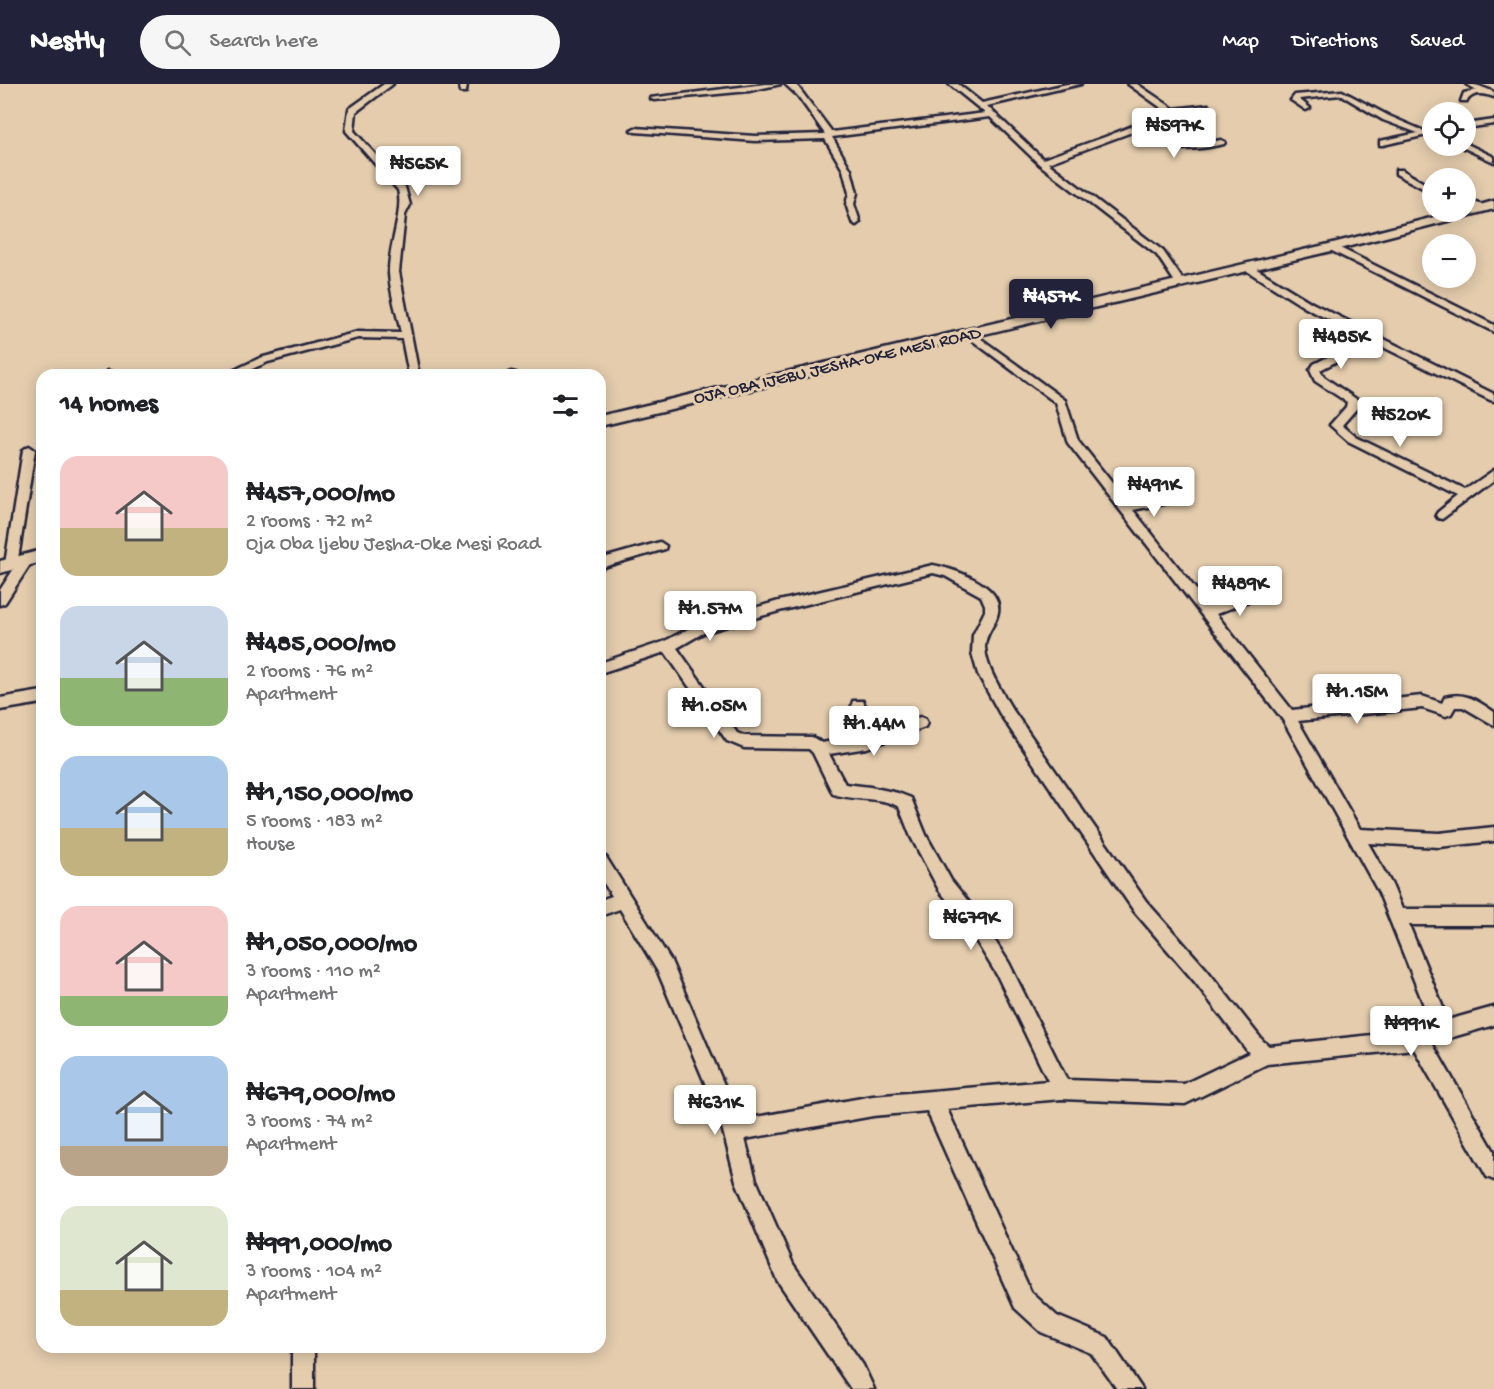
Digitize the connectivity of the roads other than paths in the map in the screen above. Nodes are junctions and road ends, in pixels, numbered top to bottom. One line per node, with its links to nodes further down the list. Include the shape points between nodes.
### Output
1 (389, 84): 38 (street, via 352,111 350,130 402,189 406,201 394,272)
2 (777, 84): 10 (street)
3 (789, 84): 22 (street, via 816,113)
4 (952, 84): 12 (street)
5 (1077, 84): 12 (street)
6 (1132, 84): 15 (street)
7 (1470, 84): 8 (street)
8 (1484, 90): 9 (street); 11 (street)
9 (1494, 95)
10 (654, 98)
11 (1464, 99)
12 (982, 105): 16 (street)
13 (1205, 107): 15 (street)
14 (1306, 108): 21 (street, via 1295,97 1342,93 1386,118)
15 (1173, 112): 19 (street)
16 (992, 114): 22 (street); 28 (street)
17 (1494, 122): 18 (street)
18 (1476, 125)
19 (1131, 129): 24 (street, via 1169,145); 28 (street)
20 (635, 130): 22 (street, via 753,140)
21 (1422, 131)
22 (829, 135): 32 (street, via 847,170)
23 (1422, 136): 25 (street)
24 (1221, 142)
25 (1383, 143)
26 (1476, 152): 27 (street)
27 (1494, 160)
28 (1042, 162): 35 (street, via 1160,253)
29 (1399, 172): 30 (street)
30 (1422, 185)
31 (1488, 207): 33 (main road, OJA OBA IJEBU JESHA-OKE MESI ROAD)
32 (856, 222)
33 (1331, 247): 34 (main road, OJA OBA IJEBU JESHA-OKE MESI ROAD); 36 (street)
34 (1247, 267): 35 (main road, OJA OBA IJEBU JESHA-OKE MESI ROAD); 39 (street)
35 (1180, 283): 37 (main road, OJA OBA IJEBU JESHA-OKE MESI ROAD)
36 (1494, 329)
37 (969, 333): 43 (main road, OJA OBA IJEBU JESHA-OKE MESI ROAD); 48 (street, via 1061,402 1072,441)
38 (407, 336): 40 (street, via 358,335); 41 (street)
39 (1372, 338): 42 (street); 46 (street, via 1315,370 1319,379 1353,401 1335,425 1352,439)
40 (243, 369)
41 (413, 369)
42 (1494, 398)
43 (606, 420)
44 (29, 450): 51 (street)
45 (1494, 474): 46 (street)
46 (1467, 496): 49 (street)
47 (1178, 497): 48 (street)
48 (1124, 508): 55 (street)
49 (1442, 515)
50 (660, 546): 52 (street)
51 (20, 561): 54 (street)
52 (606, 562)
53 (1262, 591): 55 (street)
54 (0, 600)
55 (1206, 613): 61 (street)
56 (668, 646): 57 (street); 65 (street, via 732,737 744,742 806,742); 76 (street, via 698,629 765,609 933,569 948,572 986,594 992,605 991,615 980,634 978,652 993,690 1140,906)
57 (606, 666)
58 (36, 698): 59 (street)
59 (0, 704)
60 (858, 705): 64 (street, via 862,724 858,738)
61 (1288, 716): 62 (street, via 1422,702 1446,710 1450,701 1466,701); 67 (street)
62 (1494, 719)
63 (920, 723): 64 (street)
64 (842, 747): 65 (street)
65 (819, 749): 77 (street, via 839,789 905,803 945,885 1003,969)
66 (1494, 834): 67 (street, via 1439,840)
67 (1356, 836): 71 (street)
68 (606, 872): 69 (street)
69 (623, 900): 70 (street); 79 (street, via 665,967)
70 (606, 906)
71 (1398, 916): 72 (street); 74 (street)
72 (1494, 917)
73 (1494, 1016): 74 (street)
74 (1443, 1030): 75 (street)
75 (1419, 1039): 76 (street); 80 (street)
76 (1266, 1055): 77 (street, via 1185,1094)
77 (1062, 1089): 78 (street)
78 (933, 1101): 79 (street, via 873,1106); 84 (street, via 1023,1300 1049,1324 1099,1346)
79 (733, 1131): 83 (street, via 746,1181 785,1272)
80 (1494, 1170)
81 (303, 1353): 82 (street)
82 (303, 1389)
83 (863, 1389)
84 (1131, 1389)

